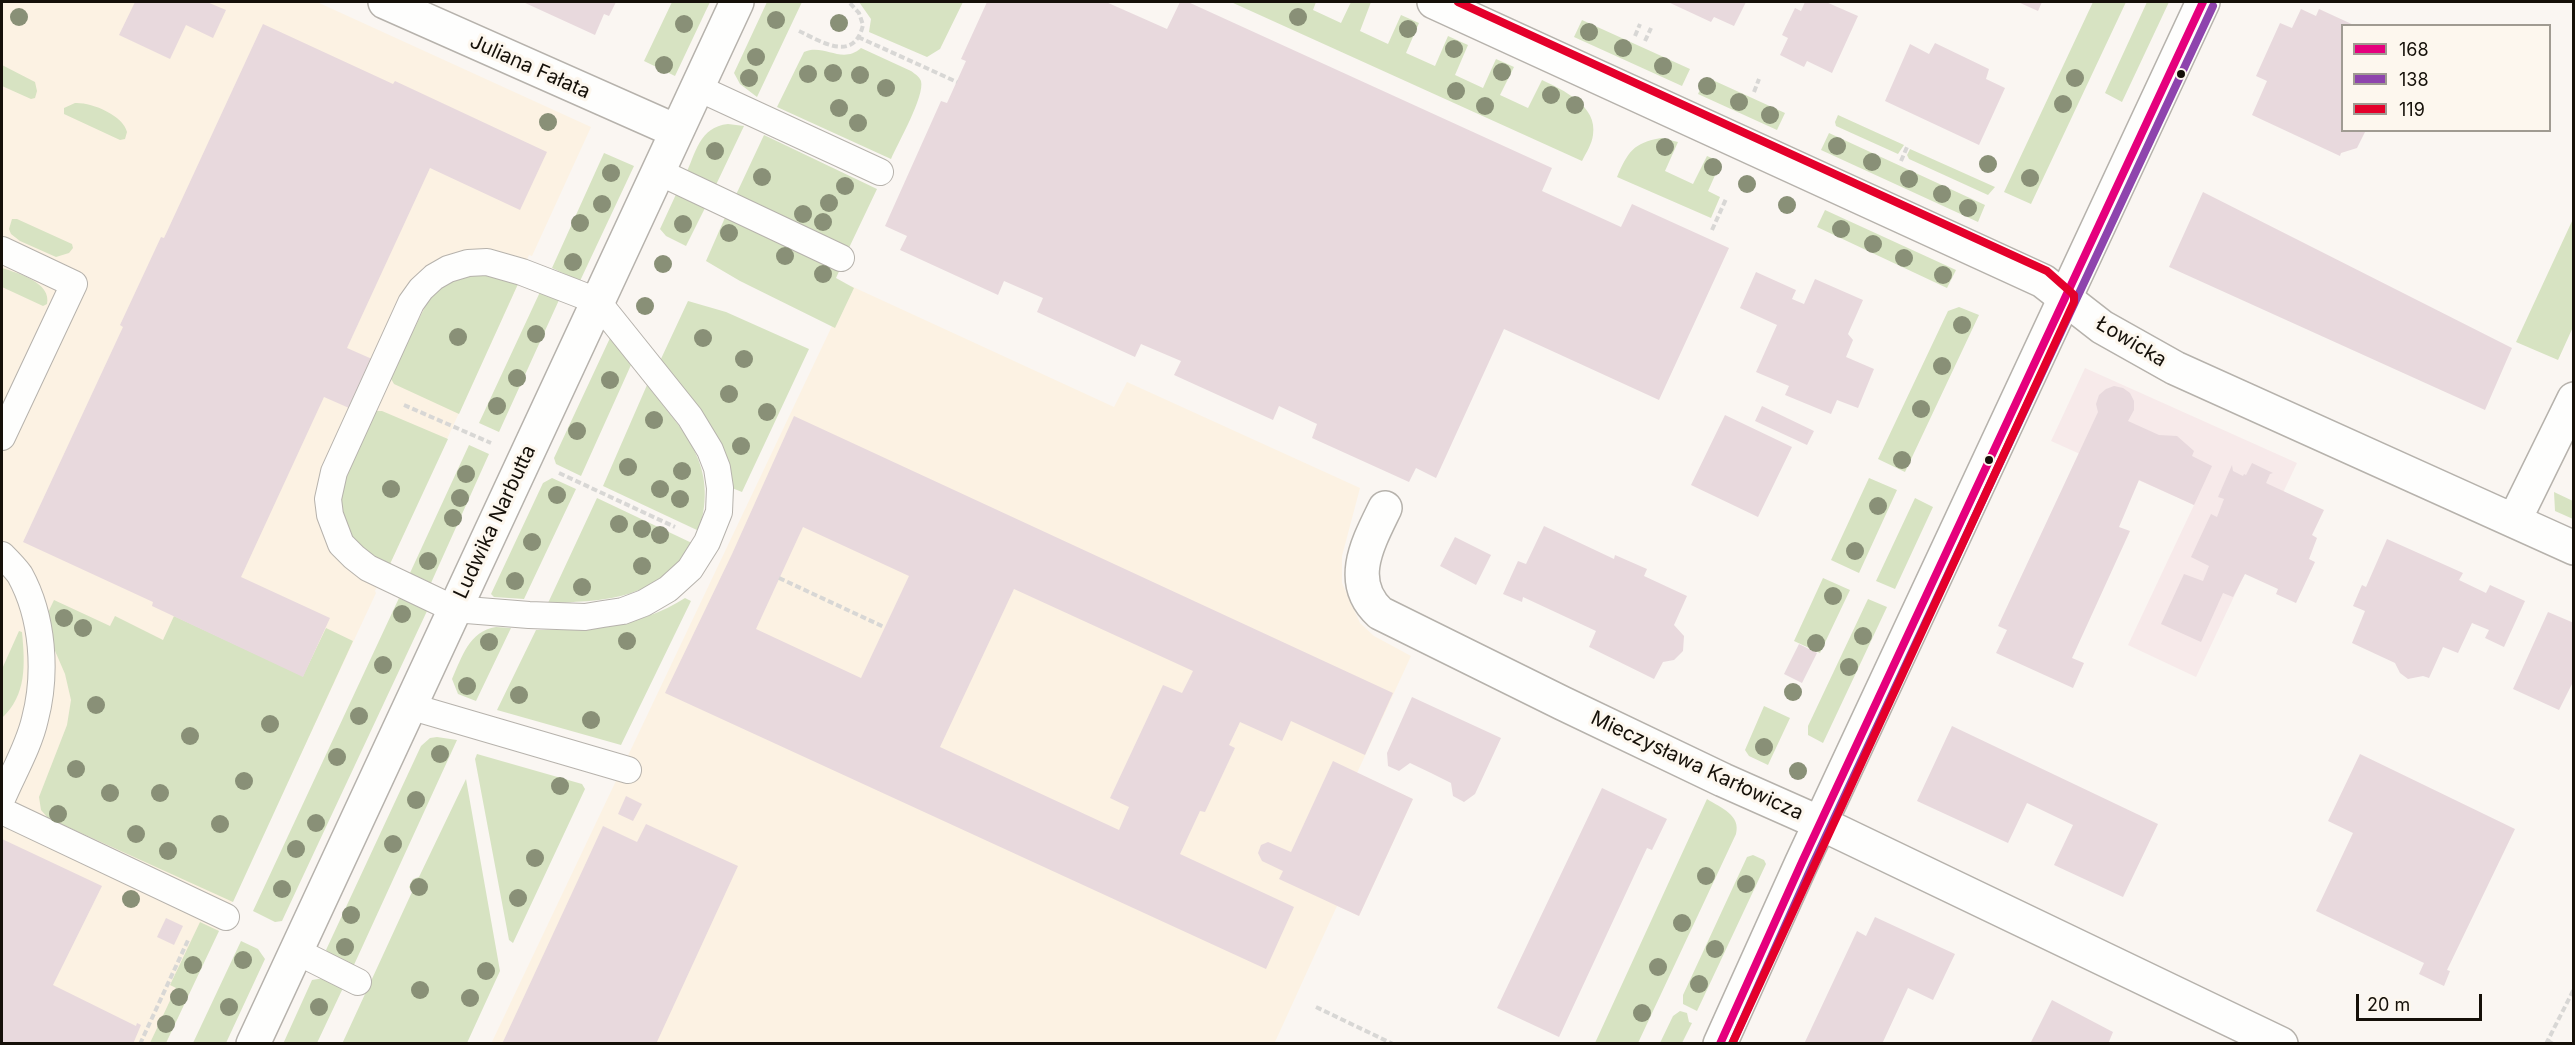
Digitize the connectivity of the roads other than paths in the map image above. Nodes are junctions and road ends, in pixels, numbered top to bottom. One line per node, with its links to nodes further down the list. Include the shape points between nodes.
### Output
1 (385, 2): 6 (street, Juliana Fałata)
2 (736, 2): 5 (street, Ludwika Narbutta)
3 (1434, 2): 11 (street, Łowicka, via 2043,281)
4 (2203, 2): 11 (street)
5 (696, 87): 6 (street, Ludwika Narbutta); 8 (lane)
6 (676, 131): 7 (street, Ludwika Narbutta)
7 (657, 171): 10 (lane); 12 (street, Ludwika Narbutta)
8 (880, 172)
9 (2, 250): 14 (lane, via 74,284)
10 (841, 258)
11 (2064, 298): 16 (street, Łowicka, via 2102,327 2175,368); 24 (street)
12 (597, 301): 19 (street, Ludwika Narbutta); 19 (lane, via 676,398 710,450 720,488 718,512 707,542 690,569 668,589 623,611 585,617); 19 (lane, via 487,262 448,269 434,277 411,303 330,485 328,499 333,528 354,557 368,568)
13 (2574, 399): 16 (street)
14 (2, 437)
15 (1385, 508): 24 (street, Mieczysława Karłowicza, via 1369,542 1362,587 1368,602 1380,613 1691,765)
16 (2514, 521): 17 (street, Łowicka)
17 (2574, 548)
18 (2, 555): 22 (lane, via 19,573 30,596 41,659 35,721)
19 (454, 609): 20 (street, Ludwika Narbutta)
20 (409, 706): 21 (lane); 26 (street, Ludwika Narbutta)
21 (628, 770)
22 (2, 799)
23 (2, 812): 25 (lane)
24 (1820, 823): 29 (street); 30 (street, Mieczysława Karłowicza)
25 (226, 917)
26 (296, 951): 27 (lane); 28 (street, Ludwika Narbutta)
27 (358, 982)
28 (254, 1044)
29 (1720, 1044)
30 (2281, 1044)

